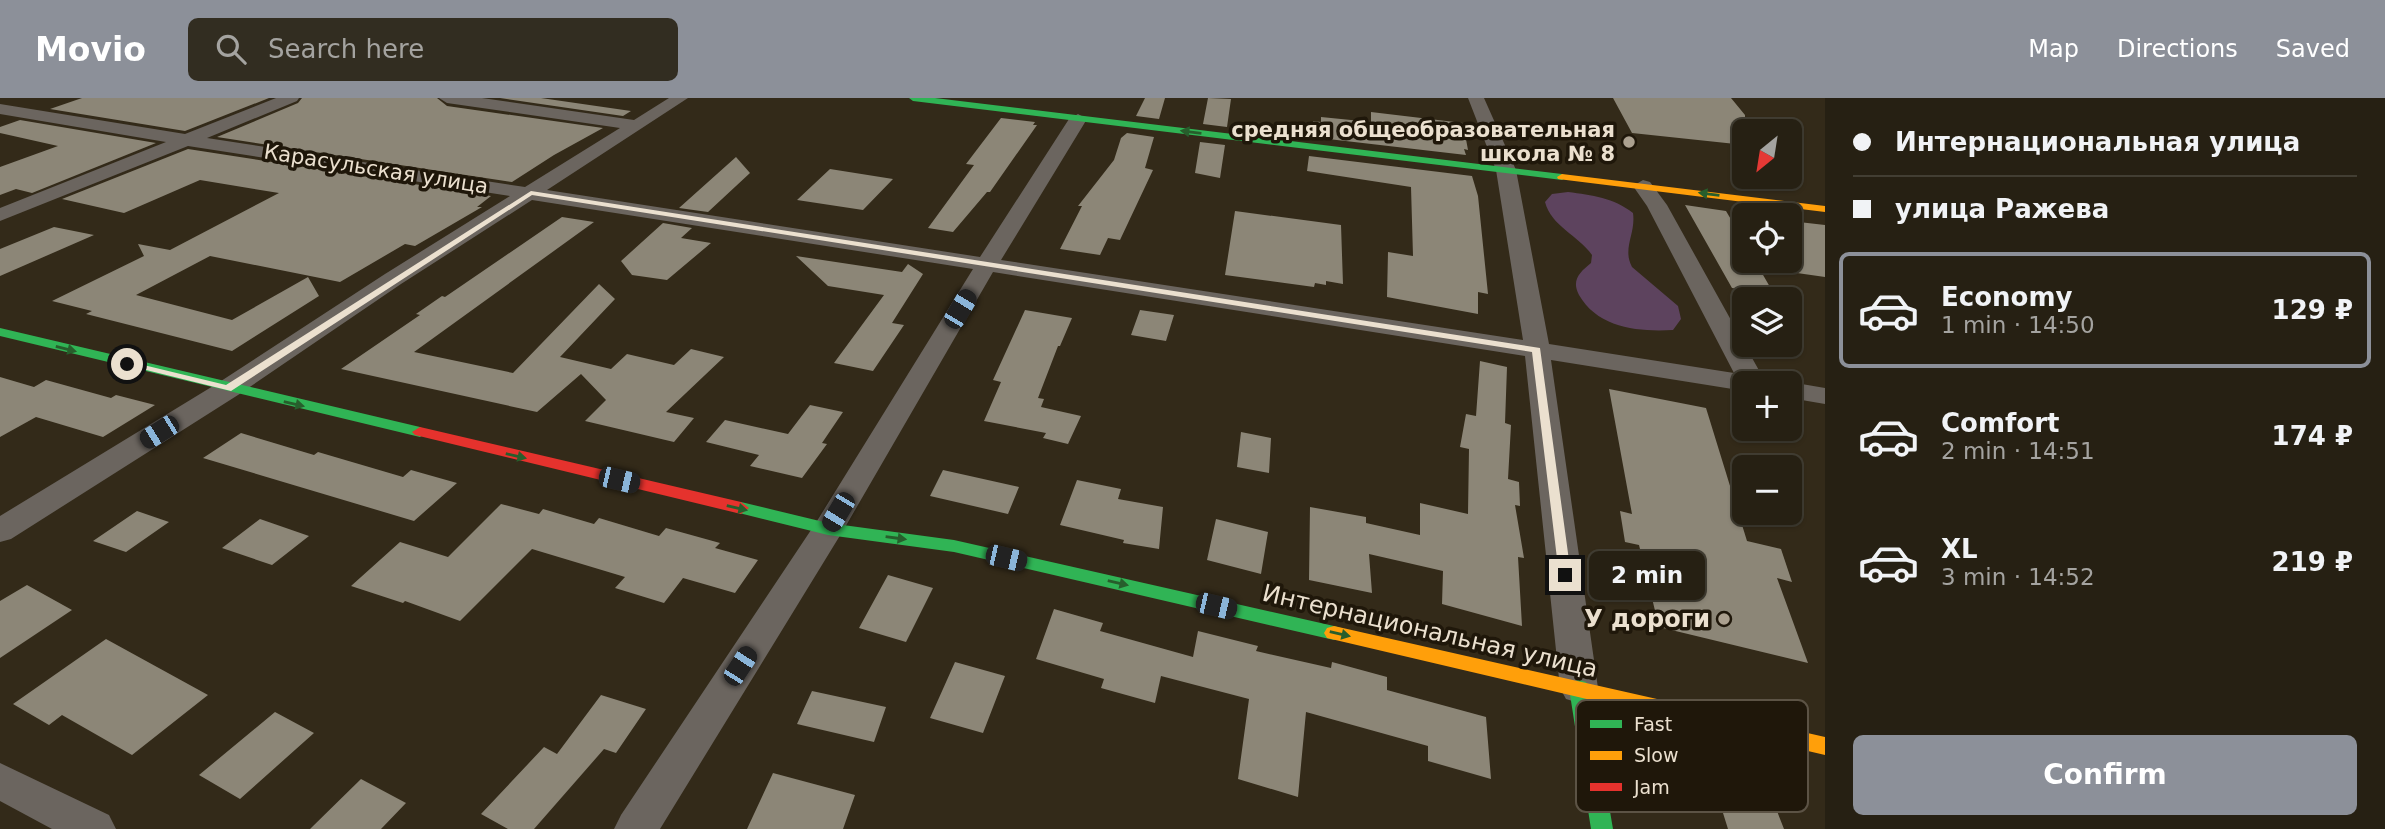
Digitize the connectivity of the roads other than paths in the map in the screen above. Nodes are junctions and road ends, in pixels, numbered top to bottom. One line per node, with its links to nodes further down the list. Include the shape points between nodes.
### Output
1 (290, 98): 9 (street)
2 (447, 98): 8 (street)
3 (680, 98): 8 (street)
4 (913, 98): 7 (main road)
5 (1476, 98): 10 (street)
6 (0, 109): 9 (street, Карасульская улица)
7 (1084, 112): 10 (main road, one-way to 7); 15 (street)
8 (635, 125): 12 (street)
9 (186, 140): 12 (street, Карасульская улица); 14 (street)
10 (1506, 170): 11 (main road); 17 (street)
11 (1643, 186): 13 (main road, one-way to 11); 18 (street)
12 (531, 193): 15 (street, Карасульская улица); 20 (street)
13 (1825, 209)
14 (0, 215)
15 (987, 264): 17 (street, Карасульская улица); 23 (street)
16 (0, 332): 20 (main road, Интернациональная улица, one-way to 20)
17 (1537, 350): 19 (street, Карасульская улица); 25 (street)
18 (1744, 371)
19 (1732, 380)
20 (228, 389): 23 (main road, Интернациональная улица, one-way to 23); 24 (street)
21 (1802, 392): 22 (street)
22 (1825, 396)
23 (828, 529): 25 (main road, Интернациональная улица, one-way to 25, via 954,546); 30 (street)
24 (0, 531)
25 (1579, 688): 26 (main road); 27 (main road, Интернациональная улица)
26 (1581, 700)
27 (1629, 700)
28 (0, 781): 29 (street)
29 (94, 829)
30 (636, 829)

